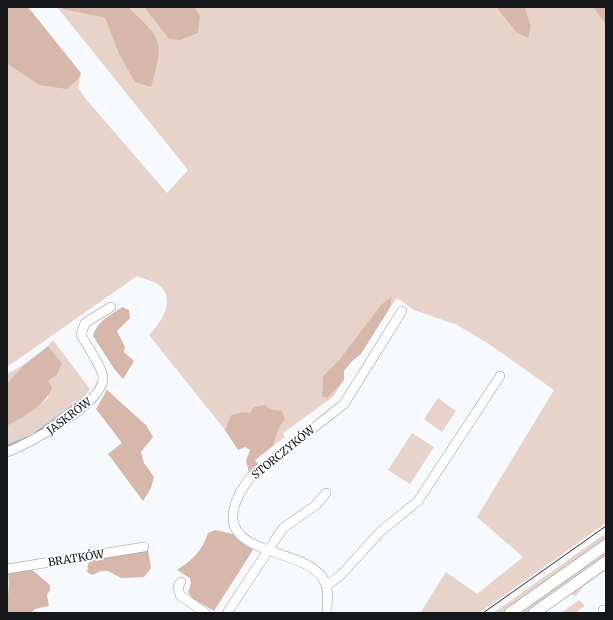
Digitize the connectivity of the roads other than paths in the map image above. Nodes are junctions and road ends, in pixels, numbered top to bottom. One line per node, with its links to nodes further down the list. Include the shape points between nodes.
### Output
1 (110, 307): 4 (street, JASKRÓW, via 85,323 81,335 103,376 102,385 96,395 47,432)
2 (402, 311): 8 (street, STORCZYKÓW, via 344,404 259,470 244,488 234,510 235,526 247,541)
3 (500, 376): 12 (street, via 418,501 384,528 340,575)
4 (7, 452)
5 (326, 494): 8 (street, via 316,505 283,528)
6 (606, 545): 16 (street)
7 (144, 547): 10 (street, BRATKÓW)
8 (268, 550): 12 (street, STORCZYKÓW, via 309,565 323,578); 14 (street)
9 (606, 562): 17 (street)
10 (7, 569)
11 (181, 582): 13 (street, via 178,586 180,595)
12 (326, 586): 15 (street)
13 (205, 613)
14 (227, 613)
15 (327, 613)
16 (510, 613)
17 (534, 613)

